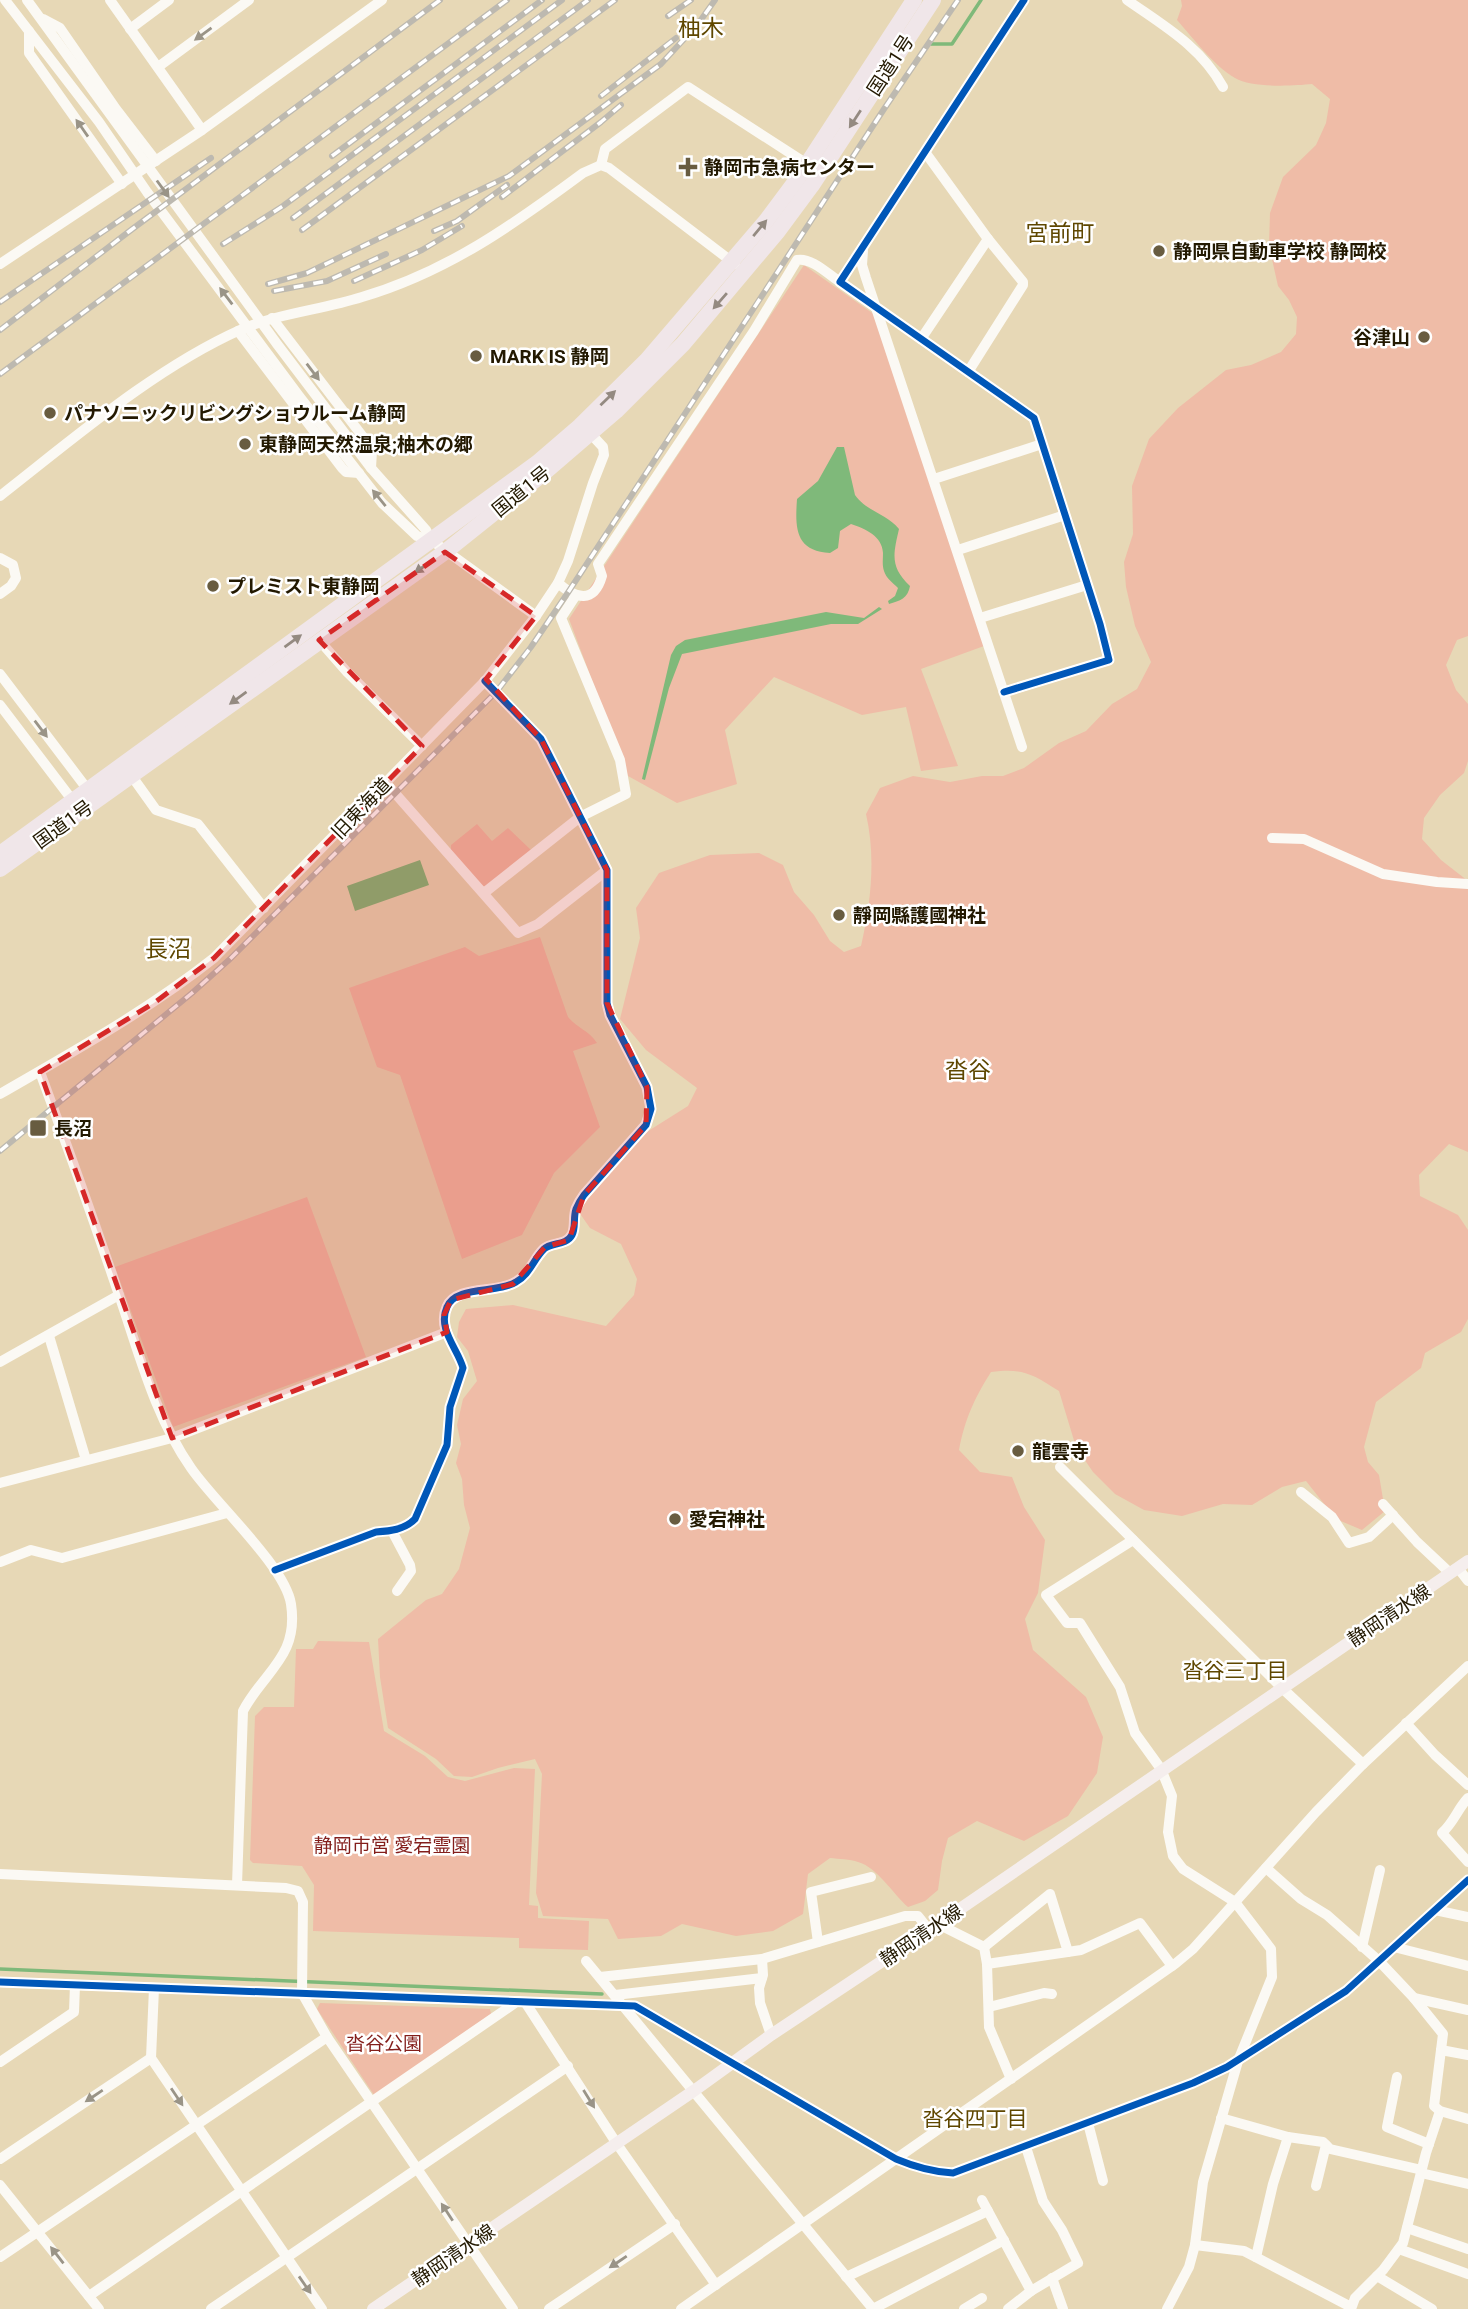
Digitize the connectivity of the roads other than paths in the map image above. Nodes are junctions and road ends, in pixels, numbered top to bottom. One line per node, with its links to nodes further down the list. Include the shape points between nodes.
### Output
1 (5, 0): 14 (street)
2 (27, 0): 12 (street)
3 (110, 0): 13 (street)
4 (169, 0): 13 (street)
5 (249, 0): 15 (street, one-way to 15)
6 (382, 0): 18 (street)
7 (914, 0): 21 (highway, 国道1号)
8 (933, 0): 11 (highway, 国道1号)
9 (1024, 0): 19 (street)
10 (1126, 0): 16 (street, via 1201,54)
11 (924, 8): 28 (highway, 国道1号, one-way to 28, via 812,185)
12 (41, 18): 17 (street); 20 (street, via 60,28)
13 (130, 29): 15 (street)
14 (29, 30): 17 (street); 23 (street, one-way to 14, via 29,53)
15 (158, 67): 18 (street)
16 (1223, 87)
17 (104, 118): 34 (street)
18 (202, 130): 20 (street)
19 (925, 152): 24 (street); 25 (street)
20 (156, 161): 23 (street)
21 (807, 164): 22 (street, via 688,87 605,149); 26 (highway, 国道1号, one-way to 21)
22 (601, 165): 26 (street); 31 (street, via 482,244 428,273 362,298)
23 (122, 184): 27 (street)
24 (988, 239): 33 (street); 35 (street, via 1023,285)
25 (864, 246): 29 (street); 30 (street, via 862,265)
26 (731, 261): 28 (street); 43 (highway, 国道1号, one-way to 26, via 580,426 647,360)
27 (0, 264)
28 (745, 272): 36 (highway, 国道1号, one-way to 36, via 683,344)
29 (840, 282): 30 (street); 50 (street, via 809,261 797,260 598,564 600,582 586,597)
30 (877, 308): 33 (street); 40 (street)
31 (272, 318): 32 (street); 38 (street, one-way to 38, via 370,446)
32 (238, 331): 39 (street, via 342,468); 41 (street, via 152,382)
33 (921, 339): 35 (street)
34 (272, 347): 38 (street); 39 (street)
35 (968, 372): 37 (street, via 1034,418)
36 (590, 433): 45 (highway, 国道1号); 47 (street, 旧東海道, via 603,447 604,456)
37 (1042, 444): 40 (street); 42 (street)
38 (371, 468): 43 (street)
39 (359, 473): 43 (street, one-way to 39, via 408,528)
40 (934, 479): 44 (street)
41 (0, 496)
42 (1065, 515): 44 (street); 48 (street)
43 (431, 540): 45 (street); 62 (highway, 国道1号, one-way to 43)
44 (958, 551): 52 (street)
45 (445, 552): 51 (street); 53 (highway, 国道1号, one-way to 53)
46 (0, 558): 49 (street, via 13,565 16,578)
47 (558, 583): 50 (street); 51 (street, 旧東海道)
48 (1087, 585): 52 (street); 56 (street, via 1109,660)
49 (0, 594)
50 (576, 595): 63 (street, via 561,618 620,760 626,794)
51 (536, 616): 55 (street, 旧東海道)
52 (980, 618): 56 (street)
53 (319, 640): 58 (street); 60 (highway, 国道1号, one-way to 60)
54 (0, 674): 62 (street, one-way to 62)
55 (485, 681): 58 (street, 旧東海道); 63 (street, via 541,739)
56 (1004, 692): 59 (street)
57 (0, 705): 62 (street)
58 (422, 746): 61 (street, 旧東海道)
59 (1022, 747)
60 (131, 775): 62 (highway, 国道1号); 70 (street, via 156,810 198,824)
61 (386, 782): 69 (street); 70 (street, 旧東海道)
62 (83, 799): 65 (highway, 国道1号); 66 (highway, 国道1号)
63 (580, 817): 67 (street); 69 (street)
64 (1272, 838): 68 (street, via 1304,839 1383,874)
65 (0, 854)
66 (0, 869)
67 (607, 870): 69 (street, via 538,925 518,933); 74 (street, via 607,1003 647,1087 651,1109 646,1125 584,1195 569,1240 544,1248 531,1269 513,1284 458,1295 444,1315)
68 (1468, 884)
69 (484, 893)
70 (264, 908): 71 (street, 旧東海道, via 181,984)
71 (40, 1072): 72 (street, 旧東海道); 73 (street)
72 (0, 1094)
73 (119, 1295): 75 (street); 77 (street)
74 (447, 1332): 77 (street); 85 (street, via 463,1368 450,1407 447,1445 415,1519)
75 (49, 1336): 76 (street); 78 (street)
76 (0, 1362)
77 (172, 1437): 78 (street); 83 (street, via 191,1469)
78 (86, 1460): 80 (street)
79 (1060, 1467): 86 (street)
80 (0, 1483)
81 (1301, 1492): 84 (street, via 1332,1517 1349,1543 1370,1537)
82 (1383, 1504): 84 (street)
83 (228, 1513): 87 (street, via 61,1558 31,1550); 89 (street)
84 (1393, 1515): 88 (street, via 1417,1542)
85 (392, 1531): 89 (street, via 376,1532); 91 (street, via 411,1571)
86 (1133, 1540): 93 (street); 96 (street, via 1046,1595 1067,1623 1080,1623 1120,1687 1135,1733)
87 (0, 1562)
88 (1459, 1568): 90 (street); 93 (main road, 静岡清水線)
89 (275, 1570): 105 (street, via 291,1602 290,1633 282,1658 243,1711)
90 (1468, 1581)
91 (397, 1591)
92 (1468, 1666): 94 (street)
93 (1282, 1688): 95 (street); 96 (main road, 静岡清水線)
94 (1406, 1723): 95 (street); 97 (street)
95 (1363, 1764): 100 (street)
96 (1161, 1769): 106 (street, via 1172,1796 1168,1832 1173,1856 1183,1868); 109 (main road, 静岡清水線)
97 (1468, 1785)
98 (1468, 1798): 99 (street, via 1442,1833)
99 (1468, 1862)
100 (1266, 1868): 106 (street); 112 (street)
101 (1380, 1870): 112 (street)
102 (0, 1874): 105 (street)
103 (871, 1877): 110 (street, via 811,1892)
104 (1468, 1880): 107 (street)
105 (237, 1885): 126 (street, via 298,1891 303,1902)
106 (1235, 1902): 119 (street); 139 (street, via 1271,1949 1272,1977)
107 (1434, 1910): 108 (street); 113 (street)
108 (1468, 1917)
109 (933, 1927): 110 (street, via 918,1916 905,1916); 111 (street); 134 (main road, 静岡清水線)
110 (818, 1942): 115 (street)
111 (984, 1947): 114 (street, via 1050,1894); 118 (street)
112 (1362, 1947): 117 (street)
113 (1394, 1947): 117 (street); 120 (street)
114 (1068, 1952): 118 (street); 119 (street, via 1140,1923)
115 (762, 1959): 121 (street); 122 (street)
116 (586, 1961): 121 (street)
117 (1379, 1961): 129 (street); 139 (street, via 1346,1991)
118 (987, 1964): 132 (street)
119 (1172, 1966): 144 (street)
120 (1468, 1966)
121 (600, 1977): 128 (street)
122 (762, 1978): 128 (street); 134 (street, via 760,2003)
123 (0, 1982): 124 (street)
124 (75, 1985): 125 (street); 140 (street, via 74,2012)
125 (154, 1988): 126 (street); 138 (street)
126 (302, 1991): 130 (street); 135 (street)
127 (1052, 1994): 132 (street)
128 (615, 1995): 131 (street)
129 (1414, 1998): 133 (street); 136 (street, via 1443,2034)
130 (521, 2001): 131 (street); 142 (street); 146 (street)
131 (624, 2005): 141 (street, via 635,2006); 145 (street)
132 (989, 2007): 144 (street, via 989,2027)
133 (1468, 2010)
134 (771, 2035): 141 (main road, 静岡清水線)
135 (327, 2037): 146 (street); 151 (street)
136 (1441, 2050): 137 (street); 147 (street, via 1434,2106)
137 (1468, 2055)
138 (150, 2058): 151 (street, one-way to 151); 157 (street, one-way to 157)
139 (1238, 2060): 148 (street); 150 (street, via 1193,2083)
140 (0, 2062)
141 (733, 2064): 145 (main road, 静岡清水線); 158 (street)
142 (568, 2066): 153 (street, one-way to 153); 159 (street)
143 (1397, 2077): 154 (street, via 1387,2127)
144 (1011, 2079): 158 (street)
145 (695, 2090): 153 (main road, 静岡清水線); 169 (street)
146 (372, 2101): 159 (street); 165 (street)
147 (1440, 2111): 149 (street); 154 (street)
148 (1221, 2118): 152 (street); 174 (street, via 1203,2182)
149 (1468, 2119)
150 (1088, 2123): 156 (street); 161 (street)
151 (197, 2125): 165 (street); 171 (street)
152 (1288, 2137): 155 (street); 178 (street)
153 (617, 2144): 168 (street); 173 (main road, 静岡清水線)
154 (1429, 2144): 160 (street)
155 (1326, 2145): 160 (street); 164 (street)
156 (1026, 2147): 158 (street, via 953,2173 934,2172); 183 (street, via 1043,2201 1078,2263)
157 (0, 2159)
158 (896, 2159): 169 (street)
159 (418, 2168): 173 (street, one-way to 159); 179 (street)
160 (1421, 2172): 162 (street); 170 (street)
161 (1103, 2182)
162 (1468, 2184)
163 (0, 2185): 171 (street)
164 (1316, 2186)
165 (241, 2191): 179 (street); 186 (street)
166 (982, 2200): 167 (street)
167 (988, 2211): 172 (street); 182 (street)
168 (675, 2224): 184 (street); 195 (street, one-way to 195)
169 (804, 2225): 182 (street); 184 (street)
170 (1407, 2228): 175 (street); 176 (street)
171 (38, 2232): 177 (street); 186 (street, one-way to 171)
172 (1004, 2240): 185 (street); 197 (street)
173 (468, 2245): 193 (main road, 静岡清水線); 194 (street)
174 (1195, 2245): 178 (street, via 1244,2251); 200 (street)
175 (1399, 2249): 180 (street); 181 (street)
176 (1468, 2249)
177 (0, 2257)
178 (1256, 2257): 189 (street)
179 (287, 2258): 191 (street); 192 (street, one-way to 192)
180 (1468, 2274)
181 (1377, 2276): 189 (street); 201 (street)
182 (846, 2277): 197 (street)
183 (1052, 2278): 185 (street); 199 (street)
184 (716, 2285): 196 (street)
185 (1031, 2291): 188 (street)
186 (89, 2296): 190 (street)
187 (982, 2298): 198 (street)
188 (1010, 2308)
189 (1351, 2308)
190 (99, 2309)
191 (211, 2309)
192 (322, 2309)
193 (373, 2309)
194 (513, 2309)
195 (550, 2309)
196 (681, 2309)
197 (873, 2309)
198 (964, 2309)
199 (1063, 2309)
200 (1167, 2309)
201 (1432, 2309)

